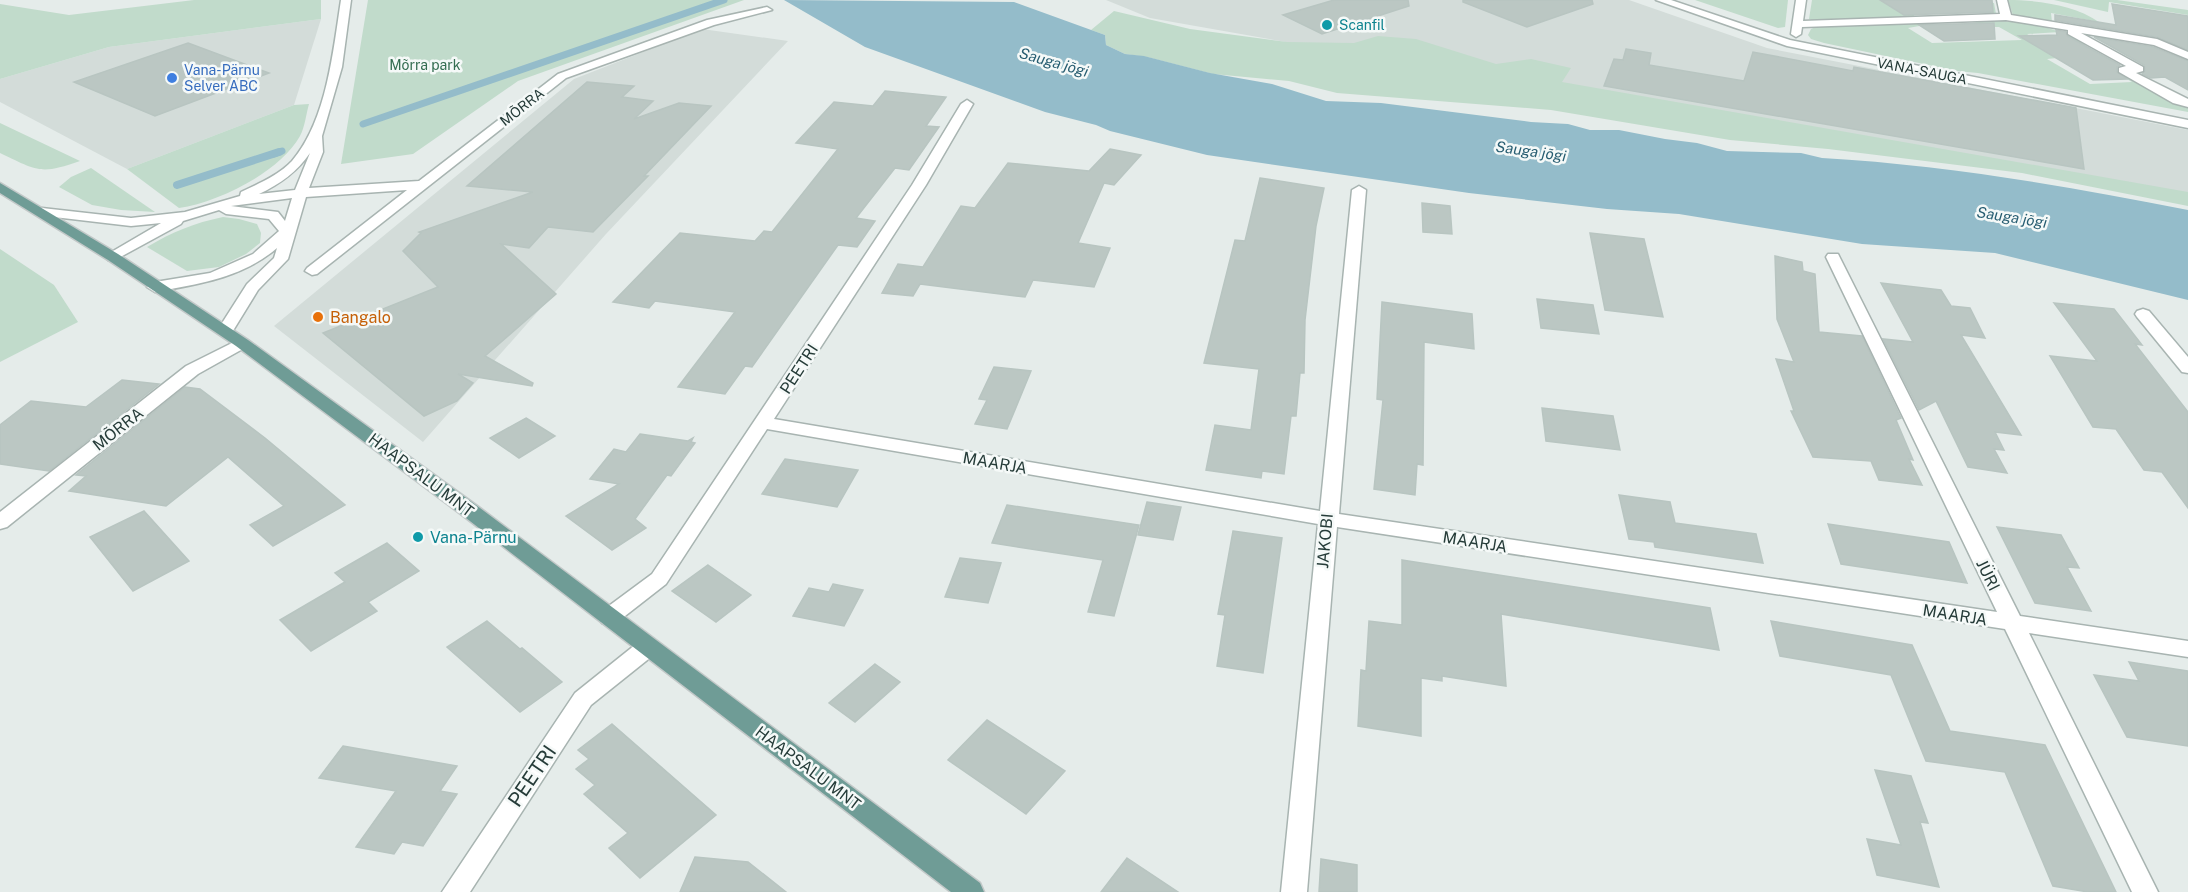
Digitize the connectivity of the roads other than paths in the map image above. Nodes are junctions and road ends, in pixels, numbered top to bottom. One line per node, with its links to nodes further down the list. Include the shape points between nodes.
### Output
1 (346, 0): 14 (street, via 336,67)
2 (1660, 0): 9 (street, VANA-SAUGA)
3 (1801, 0): 7 (street)
4 (2002, 0): 6 (street)
5 (767, 10): 15 (street, MÕRRA, via 711,22 562,75)
6 (2006, 17): 7 (street); 8 (street)
7 (1797, 24): 9 (street, via 1795,36)
8 (2061, 26): 10 (street, via 2157,42); 11 (street, via 2139,69 2123,70)
9 (1786, 44): 13 (street, VANA-SAUGA)
10 (2188, 56)
11 (2188, 103)
12 (968, 104): 30 (street, PEETRI)
13 (2188, 124)
14 (316, 136): 18 (street, via 317,152); 19 (street, via 295,165 269,184)
15 (422, 186): 18 (street); 25 (street, MÕRRA)
16 (0, 188): 20 (main road, HAAPSALU MNT)
17 (1359, 190): 31 (street, JAKOBI)
18 (300, 193): 19 (street); 22 (street)
19 (234, 201): 21 (street)
20 (42, 212): 21 (street, via 131,222); 23 (main road, HAAPSALU MNT)
21 (187, 216): 22 (street, via 231,209 273,215); 23 (street)
22 (287, 232): 26 (street, via 258,257 214,277); 28 (street, via 281,259 252,286)
23 (113, 256): 26 (main road, HAAPSALU MNT)
24 (1833, 257): 34 (street, JÜRI)
25 (312, 271)
26 (155, 287): 28 (main road, HAAPSALU MNT)
27 (2143, 314): 29 (street)
28 (233, 337): 32 (street, MÕRRA); 33 (main road, HAAPSALU MNT)
29 (2188, 368)
30 (764, 423): 31 (street, MAARJA); 33 (street, PEETRI, via 658,579)
31 (1327, 519): 34 (street, MAARJA); 39 (street, JAKOBI)
32 (0, 522)
33 (609, 617): 35 (main road, HAAPSALU MNT)
34 (2012, 624): 36 (street, MAARJA); 40 (street, JÜRI)
35 (648, 646): 37 (street, PEETRI, via 583,699); 38 (main road, HAAPSALU MNT)
36 (2188, 649)
37 (455, 892)
38 (970, 892)
39 (1294, 892)
40 (2145, 892)

